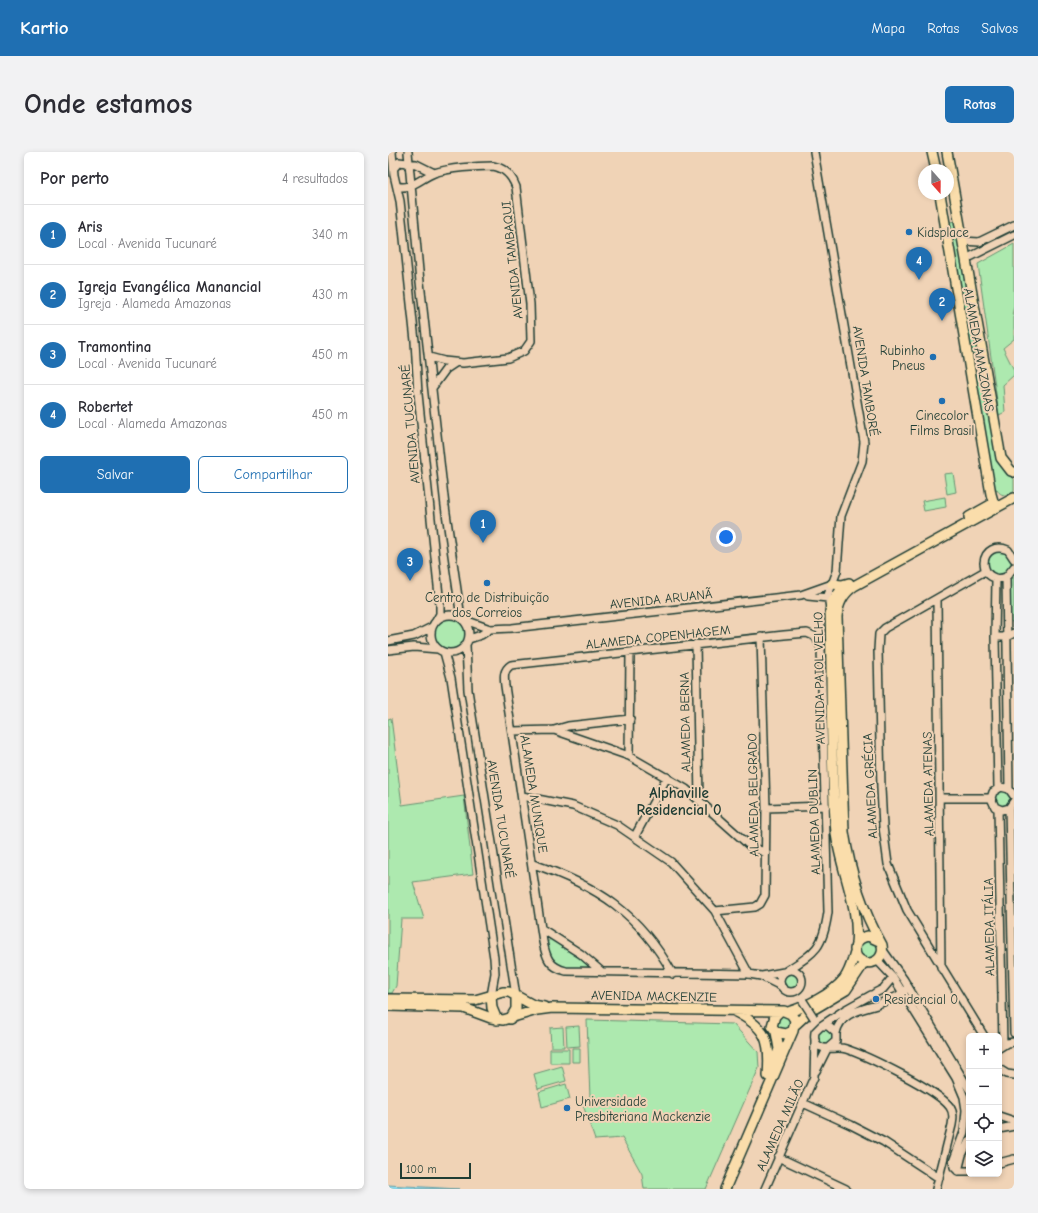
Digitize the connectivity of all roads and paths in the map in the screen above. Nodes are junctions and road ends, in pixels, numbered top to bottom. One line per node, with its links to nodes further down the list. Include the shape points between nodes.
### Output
1 (392, 152): 8 (street, AVENIDA TUCUNARÉ)
2 (408, 152): 6 (street, AVENIDA TUCUNARÉ)
3 (814, 152): 40 (street, AVENIDA TAMBORÉ, via 864,442 862,461 841,516 837,572)
4 (932, 152): 7 (main road)
5 (947, 152): 13 (main road, ALAMEDA AMAZONAS)
6 (409, 163): 8 (street, via 399,162); 9 (street, AVENIDA TAMBAQUI); 11 (street, AVENIDA TUCUNARÉ)
7 (935, 164)
8 (394, 168): 10 (street, AVENIDA TUCUNARÉ)
9 (434, 173): 11 (street, AVENIDA TAMBAQUI); 26 (street, AVENIDA TAMBAQUI, via 498,166 509,174 516,187 529,297 532,335 524,351 508,358)
10 (397, 186): 11 (street); 47 (street, AVENIDA TUCUNARÉ, via 415,341 418,401 440,605 440,614)
11 (411, 186): 23 (street, AVENIDA TUCUNARÉ)
12 (941, 200): 14 (main road, ALAMEDA AMAZONAS)
13 (956, 204): 14 (main road, via 949,210); 15 (main road, ALAMEDA AMAZONAS)
14 (943, 207): 16 (main road, ALAMEDA AMAZONAS)
15 (959, 219): 16 (main road, via 952,218); 19 (main road, ALAMEDA AMAZONAS)
16 (944, 222): 24 (main road, ALAMEDA AMAZONAS)
17 (1014, 225): 20 (street)
18 (1014, 235): 21 (street)
19 (963, 241): 20 (street); 22 (main road, ALAMEDA AMAZONAS)
20 (978, 242): 21 (street)
21 (981, 252): 22 (street)
22 (966, 259): 25 (main road, ALAMEDA AMAZONAS)
23 (429, 356): 26 (street, AVENIDA TAMBAQUI); 29 (street, AVENIDA TUCUNARÉ)
24 (968, 359): 25 (main road); 27 (main road, ALAMEDA AMAZONAS)
25 (984, 359): 28 (main road, ALAMEDA AMAZONAS)
26 (455, 363): 29 (street, via 446,369)
27 (970, 372): 28 (main road, via 978,369); 31 (main road, ALAMEDA AMAZONAS)
28 (987, 373): 30 (main road, ALAMEDA AMAZONAS, via 1000,458)
29 (432, 388): 45 (street, AVENIDA TUCUNARÉ, via 445,506)
30 (1013, 473)
31 (990, 486): 32 (main road, via 998,498); 33 (main road, ALAMEDA AMAZONAS)
32 (1011, 499): 33 (main road)
33 (994, 506): 39 (main road, AVENIDA PAIOL VELHO); 90 (main road, AVENIDA PAIOL VELHO, via 847,590 839,602 837,617 844,832 856,886)
34 (1013, 555): 36 (street, via 1000,548 988,552 984,563)
35 (1014, 567): 37 (street)
36 (986, 571): 38 (street); 43 (street, ALAMEDA GRÉCIA)
37 (1006, 577): 38 (street); 46 (street)
38 (996, 578): 54 (street)
39 (848, 583): 40 (main road); 44 (main road, AVENIDA PAIOL VELHO, via 837,594)
40 (832, 584): 41 (street, AVENIDA ARUANÃ); 42 (street, AVENIDA TAMBORÉ)
41 (801, 596): 42 (street); 49 (street, AVENIDA ARUANÃ)
42 (828, 598): 44 (street, AVENIDA TAMBORÉ)
43 (937, 599): 76 (street, ALAMEDA ATENAS); 97 (street, ALAMEDA GRÉCIA, via 890,624 878,639 878,650 880,788 888,864 907,910)
44 (830, 611): 92 (main road, AVENIDA PAIOL VELHO, via 836,834 855,919)
45 (463, 619): 47 (street, via 447,615); 49 (street, AVENIDA ARUANÃ); 57 (street, via 470,633)
46 (1006, 622): 48 (street); 55 (street)
47 (434, 624): 52 (street); 61 (street, via 432,639)
48 (1014, 627)
49 (490, 629): 57 (street, AVENIDA ARUANÃ)
50 (807, 633): 53 (street, ALAMEDA COPENHAGEM); 79 (street, ALAMEDA DUBLIN, via 816,637 822,648)
51 (1014, 633): 55 (street)
52 (414, 636): 56 (street); 59 (street)
53 (760, 637): 58 (street, ALAMEDA COPENHAGEM); 81 (street, ALAMEDA BELGRADO)
54 (994, 637): 55 (street); 64 (street)
55 (1006, 637): 65 (street)
56 (388, 641)
57 (468, 642): 61 (street, via 456,653); 111 (street, AVENIDA TUCUNARÉ, via 468,690)
58 (696, 644): 62 (street, ALAMEDA COPENHAGEM); 78 (street, ALAMEDA BERNA)
59 (414, 647): 60 (street); 61 (street)
60 (388, 650)
61 (441, 651): 110 (street, via 451,678 494,962)
62 (630, 652): 63 (street, ALAMEDA COPENHAGEM); 66 (street)
63 (511, 665): 68 (street, ALAMEDA MUNIQUE, via 504,676)
64 (996, 694): 65 (street); 72 (street)
65 (1011, 694): 69 (street)
66 (630, 718): 67 (street); 70 (street)
67 (554, 730): 68 (street); 70 (street)
68 (512, 731): 74 (street, ALAMEDA MUNIQUE)
69 (1011, 752): 73 (street)
70 (629, 756): 71 (street)
71 (668, 777): 78 (street); 83 (street)
72 (998, 788): 73 (street); 77 (street)
73 (1009, 789): 75 (street)
74 (522, 796): 83 (street, via 573,806 617,825); 85 (street, ALAMEDA MUNIQUE)
75 (1014, 796)
76 (940, 798): 77 (street); 97 (street, ALAMEDA ATENAS)
77 (991, 798): 82 (street, via 993,805)
78 (699, 799): 84 (street, via 750,846)
79 (826, 806): 81 (street); 95 (street, ALAMEDA DUBLIN, via 826,926 820,942)
80 (1012, 807): 82 (street); 87 (street, ALAMEDA ITÁLIA)
81 (766, 808): 84 (street, ALAMEDA BELGRADO)
82 (998, 809): 86 (street, ALAMEDA ITÁLIA)
83 (635, 836): 88 (street, via 671,862)
84 (766, 853): 88 (street, ALAMEDA BELGRADO, via 765,895 760,904)
85 (533, 864): 89 (street, ALAMEDA MUNIQUE); 100 (street, via 574,879 616,905 642,928 661,952)
86 (1000, 871): 87 (street); 91 (street, ALAMEDA ITÁLIA)
87 (1013, 878): 93 (street, ALAMEDA ITÁLIA)
88 (715, 911): 101 (street)
89 (542, 929): 99 (street, via 582,954); 99 (street, ALAMEDA MUNIQUE, via 548,960 555,967 566,971)
90 (881, 945): 92 (main road, via 868,936 863,937); 94 (main road, via 882,953); 106 (street)
91 (1002, 946): 93 (street); 126 (street, ALAMEDA ITÁLIA)
92 (855, 948): 96 (main road, via 857,957); 118 (main road, AVENIDA PAIOL VELHO, via 849,971 840,983 799,1008)
93 (1013, 950): 127 (street, ALAMEDA ITÁLIA)
94 (877, 960): 96 (main road, via 869,964); 103 (street)
95 (803, 961): 98 (street, ALAMEDA DUBLIN); 104 (street)
96 (864, 963): 123 (main road, via 846,990 809,1012)
97 (941, 968): 125 (street, ALAMEDA GRÉCIA)
98 (785, 971): 102 (street, ALAMEDA MUNIQUE); 104 (street, via 797,972); 105 (street, via 780,977)
99 (602, 972): 100 (street, ALAMEDA MUNIQUE)
100 (673, 974): 101 (street, ALAMEDA MUNIQUE)
101 (749, 974): 102 (street, ALAMEDA MUNIQUE)
102 (762, 976): 105 (street, ALAMEDA MUNIQUE)
103 (893, 977): 107 (street); 109 (street)
104 (802, 978): 108 (street, via 801,986)
105 (781, 986): 108 (street, via 790,992)
106 (908, 987): 109 (street); 138 (street)
107 (883, 989): 113 (street); 122 (street)
108 (797, 990): 122 (street, bridge)
109 (902, 993): 113 (street); 148 (street, via 956,1078 964,1097 964,1132 953,1162)
110 (491, 996): 111 (main road, AVENIDA MACKENZIE, via 503,992); 112 (main road, AVENIDA MACKENZIE, via 475,1000); 120 (main road)
111 (516, 996): 115 (main road, AVENIDA MACKENZIE, via 533,1004); 119 (main road, via 516,1009)
112 (388, 999)
113 (890, 1000): 128 (street, via 846,1016 838,1024)
114 (388, 1006): 120 (main road, AVENIDA MACKENZIE, via 464,1008)
115 (551, 1008): 116 (main road, AVENIDA MACKENZIE); 119 (main road, AVENIDA MACKENZIE, via 532,1011)
116 (733, 1010): 117 (main road, AVENIDA MACKENZIE); 137 (main road, via 749,1019 764,1035 770,1052)
117 (757, 1010): 118 (main road, AVENIDA MACKENZIE); 121 (main road)
118 (784, 1012): 121 (main road, AVENIDA PAIOL VELHO, via 775,1016); 123 (main road, via 794,1016)
119 (510, 1019): 120 (main road, AVENIDA MACKENZIE)
120 (497, 1020)
121 (772, 1022): 124 (main road)
122 (818, 1023): 128 (street, via 828,1026); 129 (street)
123 (794, 1027): 124 (main road, via 786,1034); 152 (main road)
124 (776, 1032): 137 (main road, via 778,1054)
125 (982, 1033)
126 (1002, 1033)
127 (1014, 1033)
128 (836, 1035): 132 (street, via 834,1044); 133 (street)
129 (815, 1036): 132 (street, via 819,1046); 134 (street, ALAMEDA MILÃO)
130 (1014, 1042): 131 (street)
131 (1002, 1046)
132 (828, 1048): 133 (street); 134 (street, ALAMEDA MILÃO)
133 (845, 1049): 150 (street, via 922,1086 950,1106 953,1119)
134 (816, 1071): 139 (street, ALAMEDA MILÃO)
135 (1002, 1071): 136 (street)
136 (1014, 1075)
137 (768, 1076): 151 (main road)
138 (966, 1084)
139 (803, 1103): 145 (street, ALAMEDA MILÃO); 150 (street, via 884,1142)
140 (1002, 1117): 141 (street)
141 (1014, 1121)
142 (1014, 1126): 143 (street)
143 (1002, 1128)
144 (966, 1147): 148 (street)
145 (778, 1157): 153 (street, ALAMEDA MILÃO); 154 (street)
146 (1014, 1159): 147 (street)
147 (1002, 1162)
148 (958, 1171): 149 (street)
149 (966, 1171)
150 (939, 1178): 155 (street)
151 (719, 1189)
152 (725, 1189)
153 (765, 1189)
154 (846, 1189)
155 (936, 1189)

